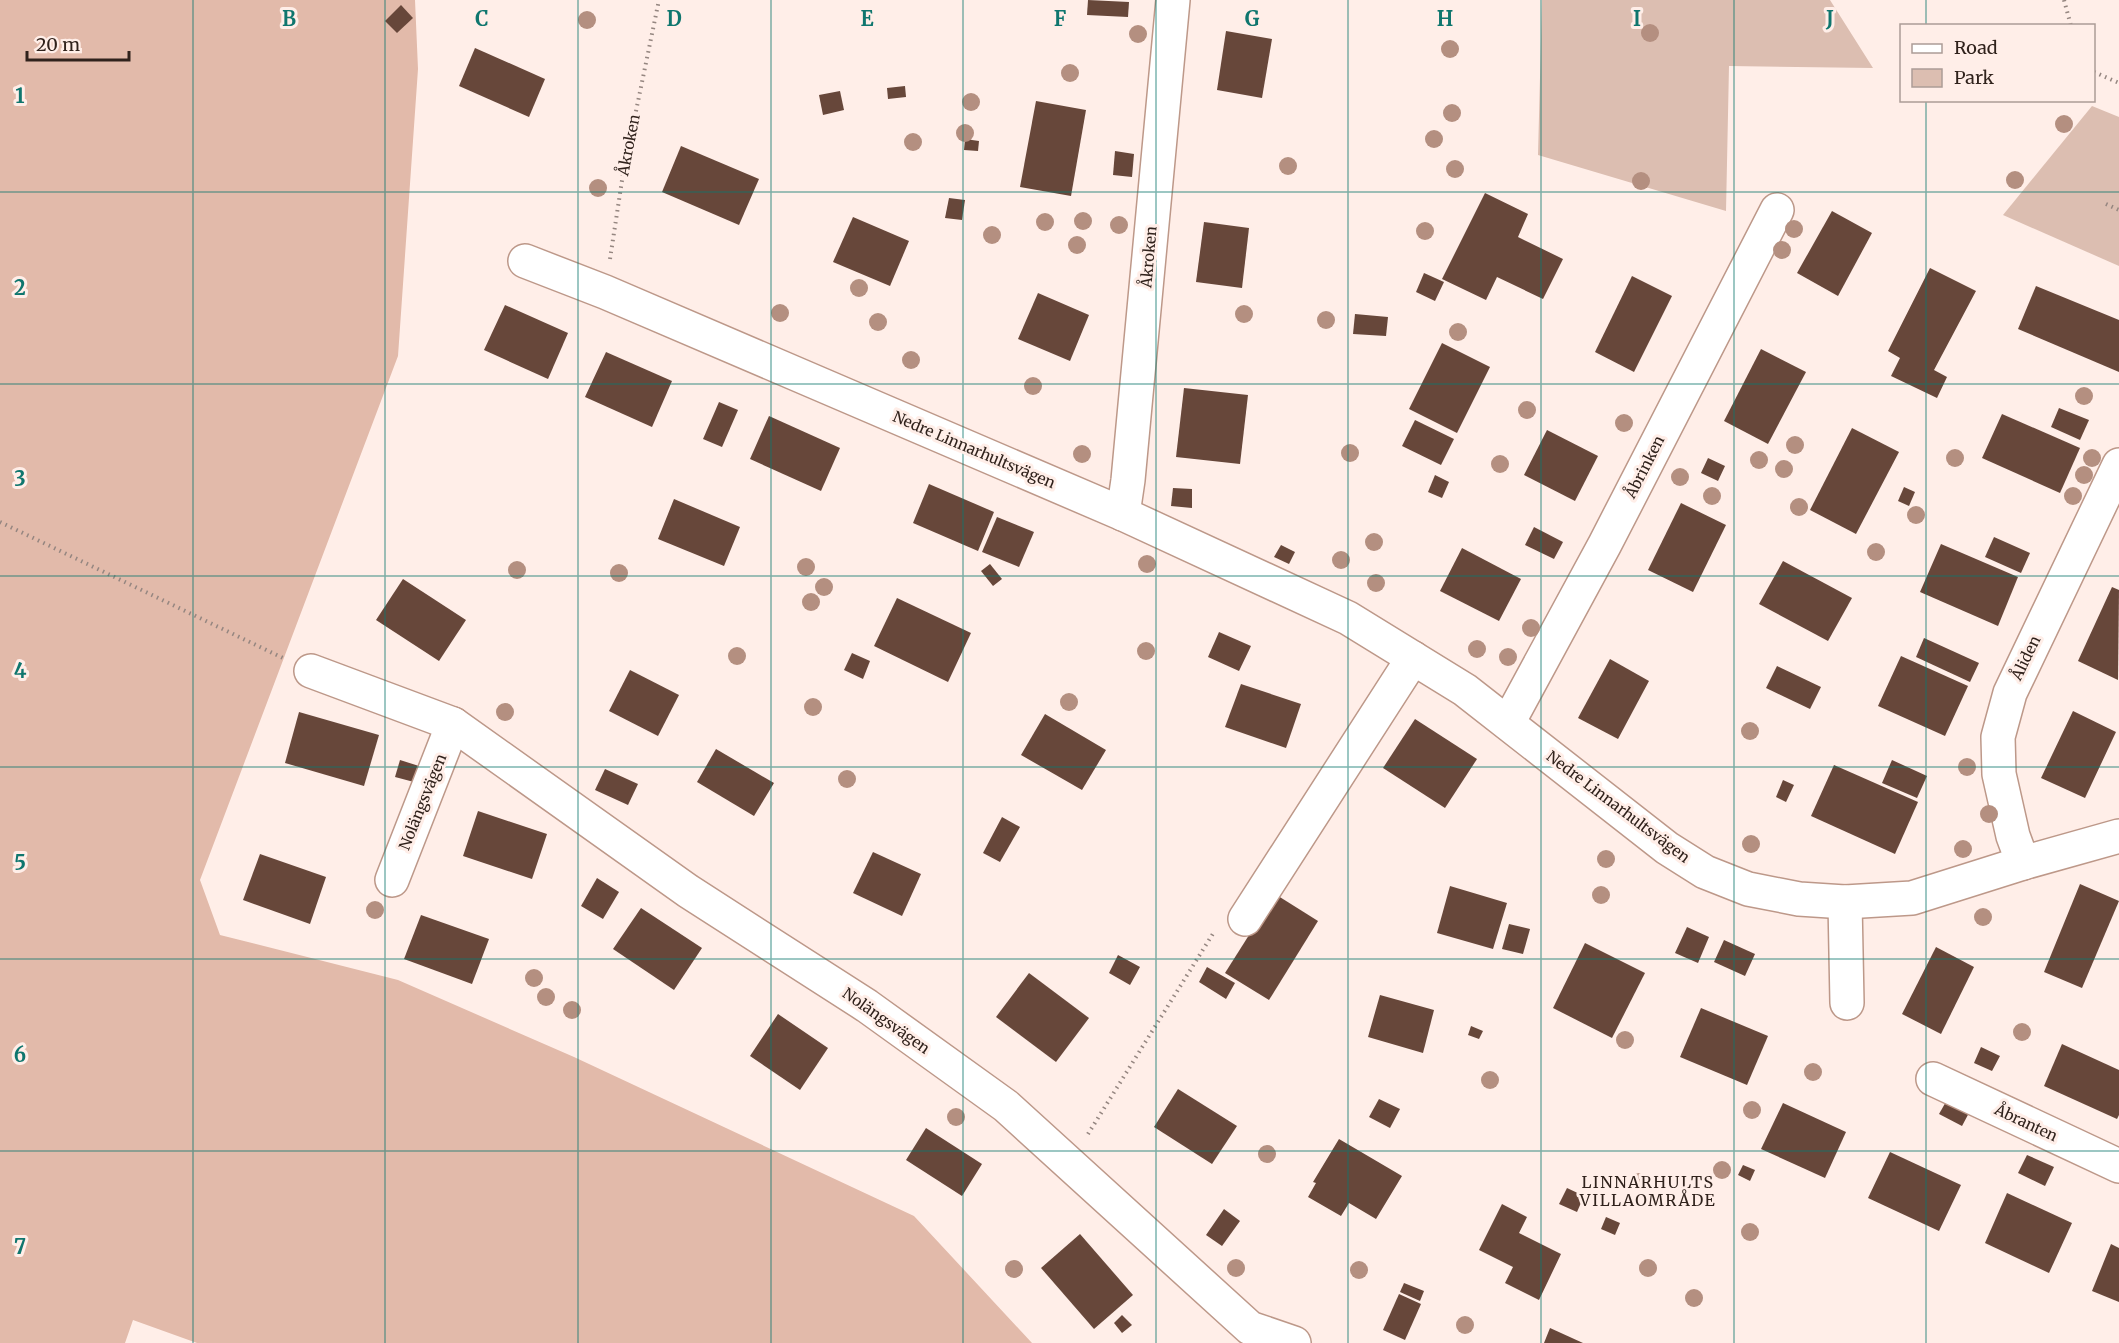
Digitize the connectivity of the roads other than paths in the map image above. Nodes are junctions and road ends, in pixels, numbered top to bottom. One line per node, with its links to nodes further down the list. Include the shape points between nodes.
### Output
1 (1173, 0): 5 (street, Åkroken)
2 (1777, 210): 8 (street, Åbrinken)
3 (525, 261): 5 (street, Nedre Linnarhultsvägen)
4 (2119, 465): 11 (street, Åliden, via 2010,693 1998,737 1999,774)
5 (1123, 514): 6 (street, Nedre Linnarhultsvägen, via 1348,618)
6 (1413, 658): 8 (street, Nedre Linnarhultsvägen); 14 (street)
7 (310, 671): 9 (street, Nolängsvägen)
8 (1508, 723): 13 (street, Nedre Linnarhultsvägen, via 1666,848 1705,872 1748,889 1799,899)
9 (453, 724): 12 (street, Nolängsvägen); 18 (street, Nolängsvägen, via 688,891 867,1006 991,1095 1070,1162 1250,1328)
10 (2119, 836): 11 (street, Nedre Linnarhultsvägen)
11 (2023, 863): 13 (street, Nedre Linnarhultsvägen, via 1912,898)
12 (392, 880)
13 (1845, 902): 15 (street)
14 (1245, 919)
15 (1847, 1003)
16 (1933, 1079): 17 (street, Åbranten)
17 (2119, 1166)
18 (1294, 1343)

